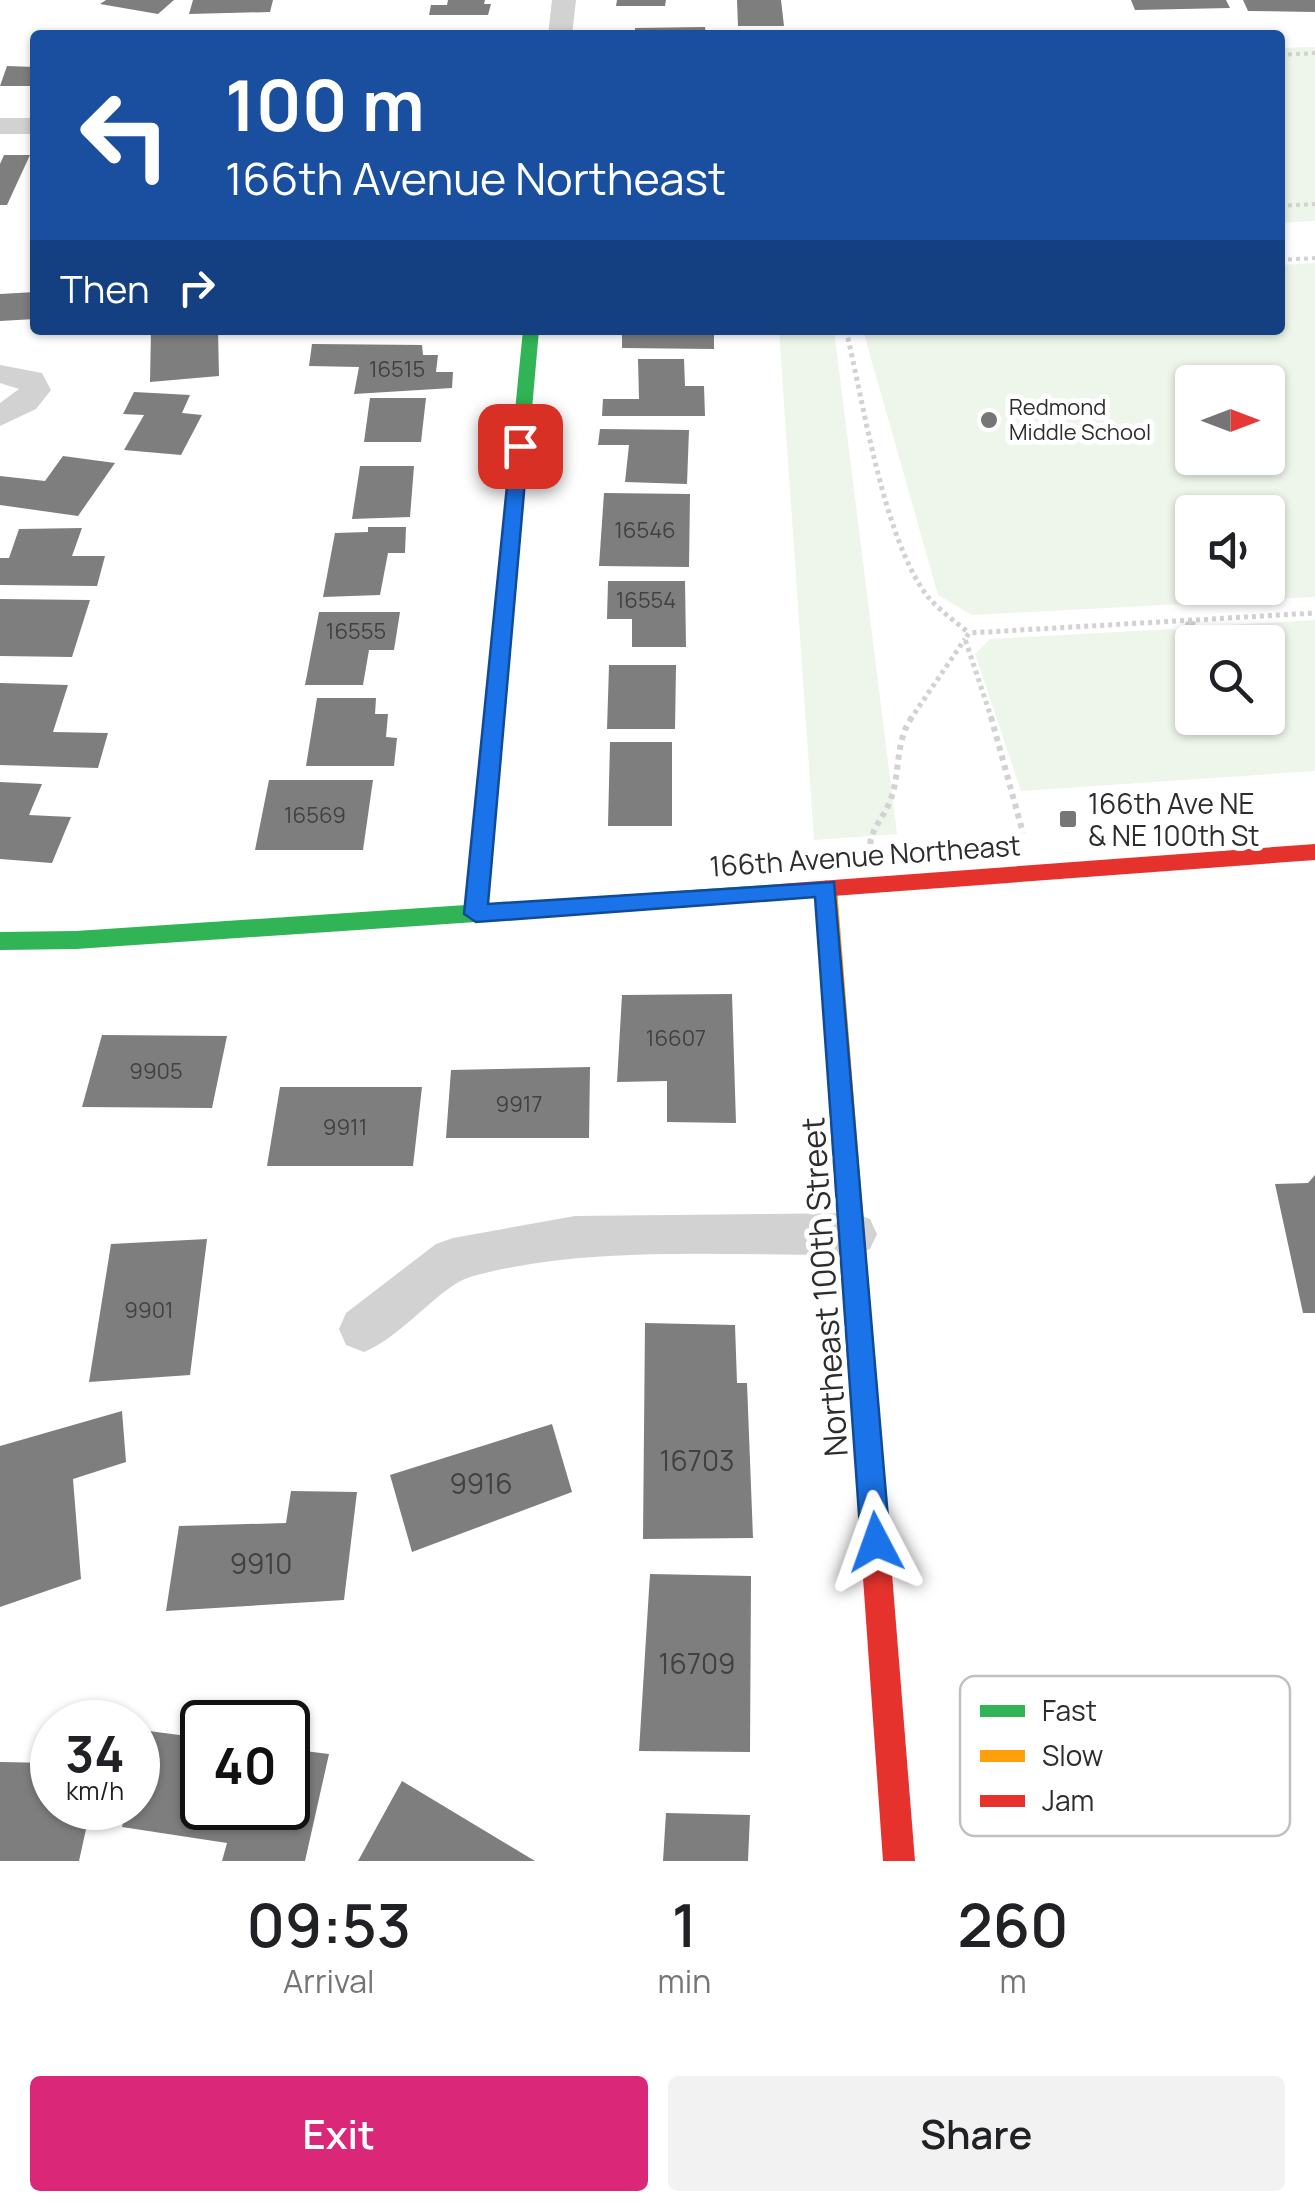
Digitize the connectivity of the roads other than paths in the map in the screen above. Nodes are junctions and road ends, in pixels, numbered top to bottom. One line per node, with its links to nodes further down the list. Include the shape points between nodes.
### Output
1 (564, 0): 2 (street)
2 (561, 30)
3 (0, 126): 4 (street)
4 (30, 126)
5 (531, 335): 10 (street)
6 (0, 374): 7 (street, via 31,380 35,390)
7 (0, 416)
8 (1315, 852): 9 (street, 166th Avenue Northeast)
9 (826, 888): 10 (street, 166th Avenue Northeast); 12 (street, Northeast 100th Street)
10 (476, 914): 11 (street, 166th Avenue Northeast)
11 (0, 940)
12 (853, 1234): 13 (street, via 575,1237 453,1259); 14 (street, Northeast 100th Street)
13 (364, 1328)
14 (899, 1861)

